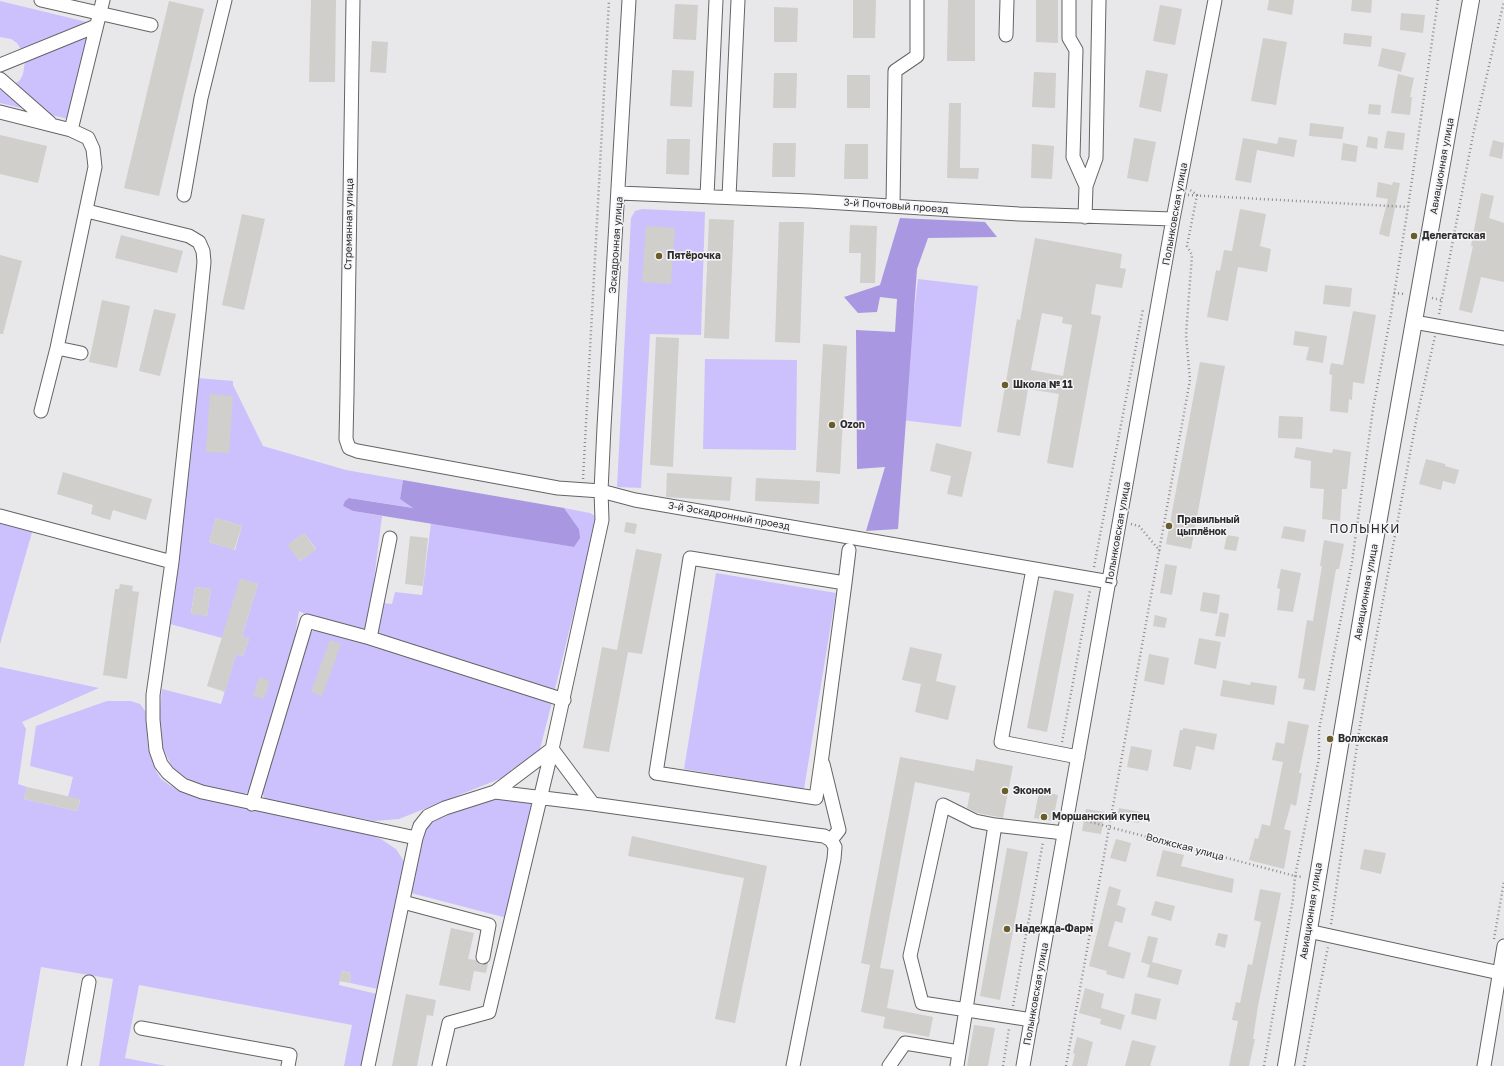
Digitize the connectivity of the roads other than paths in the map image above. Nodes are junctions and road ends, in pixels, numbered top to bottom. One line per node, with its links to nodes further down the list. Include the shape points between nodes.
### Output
1 (41, 0): 13 (street)
2 (224, 0): 24 (street, via 201,98)
3 (353, 0): 36 (street, Стремянная улица, via 346,402 346,439)
4 (629, 0): 23 (street, Эскадронная улица)
5 (716, 0): 25 (street)
6 (738, 0): 26 (street)
7 (917, 0): 27 (street, via 917,56 895,71)
8 (1007, 0): 16 (street)
9 (1069, 0): 22 (street, via 1069,38 1076,50 1073,157)
10 (1099, 0): 22 (street, via 1096,158)
11 (1214, 0): 30 (street, Полынковская улица)
12 (1471, 0): 31 (main road, Авиационная улица)
13 (101, 6): 14 (street); 15 (street)
14 (151, 25)
15 (96, 26): 17 (street); 21 (street)
16 (1006, 35)
17 (0, 65)
18 (0, 79): 20 (street)
19 (0, 112): 20 (street)
20 (53, 125): 21 (street)
21 (71, 130): 28 (street, via 88,138 93,149 95,167)
22 (1086, 186): 29 (street)
23 (619, 193): 25 (street, 3-й Почтовый проезд); 37 (street, Эскадронная улица)
24 (184, 195)
25 (707, 196): 26 (street, 3-й Почтовый проезд)
26 (729, 197): 27 (street, 3-й Почтовый проезд)
27 (893, 206): 29 (street, 3-й Почтовый проезд)
28 (87, 211): 33 (street); 41 (street, via 189,236 199,242 203,251 204,262)
29 (1086, 216): 30 (street, 3-й Почтовый проезд)
30 (1173, 220): 43 (street, Полынковская улица)
31 (1414, 322): 32 (street); 59 (main road, Авиационная улица)
32 (1504, 338)
33 (57, 348): 34 (street); 35 (street)
34 (81, 353)
35 (41, 411)
36 (349, 448): 37 (street, 3-й Эскадронный проезд, via 558,488)
37 (601, 491): 42 (street, 3-й Эскадронный проезд, via 636,500); 46 (street, Эскадронная улица, via 602,520)
38 (0, 516): 41 (street)
39 (390, 538): 45 (street)
40 (849, 550): 44 (street)
41 (172, 562): 52 (street, via 153,695 156,750 161,764 183,785)
42 (1033, 569): 43 (street, 3-й Эскадронный проезд); 49 (street, via 1001,742)
43 (1110, 582): 49 (street, Полынковская улица)
44 (845, 583): 48 (street); 48 (street, via 690,558 656,773 816,798)
45 (370, 638): 46 (street); 52 (street, via 307,620)
46 (564, 700): 47 (street, Эскадронная улица)
47 (552, 749): 50 (street); 51 (street, Эскадронная улица); 53 (street)
48 (822, 756): 57 (street, via 839,830)
49 (1078, 757): 55 (street, Полынковская улица)
50 (495, 792): 51 (street); 56 (street, via 428,816 420,826)
51 (541, 797): 53 (street); 71 (street, Эскадронная улица, via 490,1012 449,1023)
52 (252, 804): 56 (street)
53 (593, 804): 57 (street, via 824,836)
54 (995, 825): 55 (street); 64 (street); 64 (street, via 975,821 943,805 910,956 922,1003)
55 (1064, 833): 65 (street, Полынковская улица)
56 (416, 838): 58 (street)
57 (832, 840): 72 (street, via 835,847 834,859)
58 (402, 902): 61 (street, via 489,924); 70 (street)
59 (1308, 931): 62 (street); 76 (main road, Авиационная улица)
60 (1504, 946): 62 (street)
61 (483, 957)
62 (1502, 973): 77 (street)
63 (89, 982): 68 (street)
64 (964, 1009): 65 (street); 67 (street)
65 (1032, 1020): 75 (street, Полынковская улица)
66 (141, 1028): 69 (street, via 290,1055)
67 (959, 1052): 73 (street, via 905,1043); 74 (street)
68 (74, 1066)
69 (288, 1066)
70 (368, 1066)
71 (439, 1066)
72 (793, 1066)
73 (889, 1066)
74 (957, 1066)
75 (1023, 1066)
76 (1286, 1066)
77 (1484, 1066)

